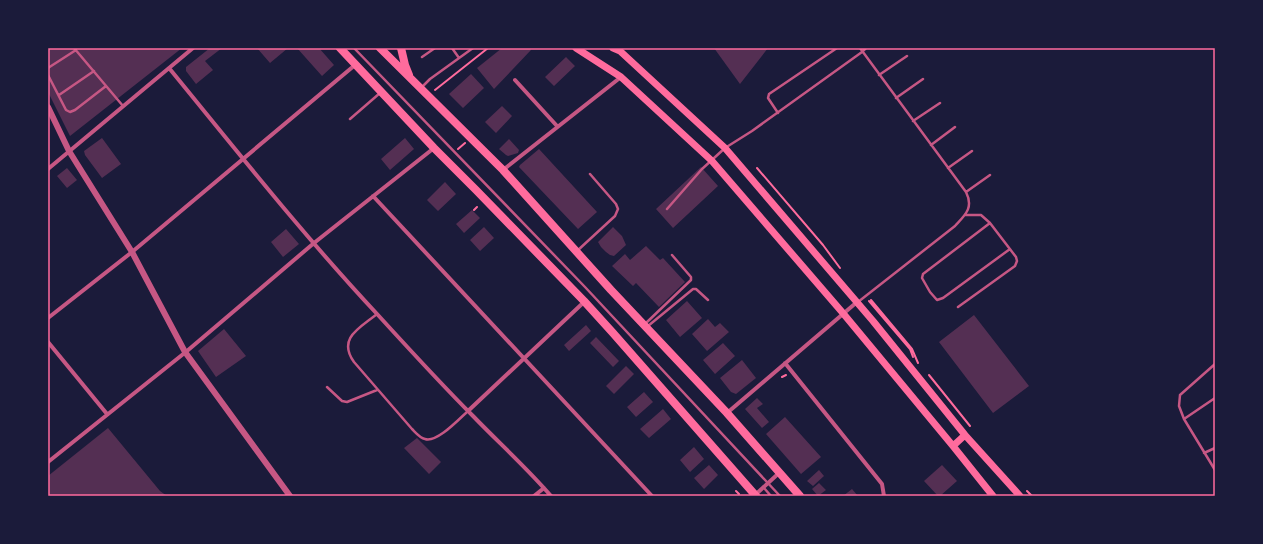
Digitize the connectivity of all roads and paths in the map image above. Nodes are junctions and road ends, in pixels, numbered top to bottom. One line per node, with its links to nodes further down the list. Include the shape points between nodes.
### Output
1 (193, 48): 22 (street)
2 (340, 48): 20 (main road)
3 (354, 48): 103 (lane, via 585,287)
4 (380, 48): 26 (main road)
5 (401, 48): 26 (main road)
6 (435, 48): 18 (lane)
7 (452, 48): 19 (lane)
8 (473, 48): 19 (lane)
9 (488, 48): 34 (path, via 433,91)
10 (576, 48): 27 (main road)
11 (613, 48): 46 (main road, via 625,56)
12 (837, 48): 39 (lane, via 769,94 768,98)
13 (860, 48): 16 (lane)
14 (866, 48): 16 (lane)
15 (75, 49): 21 (lane); 23 (lane)
16 (862, 52): 24 (lane); 39 (lane)
17 (908, 56): 24 (lane)
18 (422, 57)
19 (459, 58): 31 (lane, via 430,79)
20 (355, 65): 32 (main road); 49 (street)
21 (48, 68)
22 (169, 68): 38 (street); 49 (street)
23 (94, 71): 30 (lane); 33 (lane)
24 (879, 74): 35 (lane)
25 (48, 75): 33 (lane)
26 (410, 77): 31 (main road)
27 (621, 77): 42 (street); 50 (main road)
28 (923, 79): 35 (lane)
29 (515, 80): 42 (street)
30 (106, 86): 33 (lane, via 70,112 66,110); 38 (lane)
31 (421, 89): 34 (main road)
32 (381, 92): 40 (lane); 45 (main road)
33 (59, 95)
34 (429, 97): 54 (main road)
35 (896, 98): 41 (lane)
36 (940, 103): 41 (lane)
37 (48, 106): 47 (street)
38 (123, 106): 47 (street)
39 (778, 113): 46 (lane)
40 (350, 119)
41 (913, 121): 44 (lane)
42 (558, 126): 54 (street)
43 (955, 128): 44 (lane)
44 (931, 145): 52 (lane)
45 (434, 148): 58 (street); 72 (main road)
46 (725, 148): 50 (lane); 73 (main road)
47 (69, 151): 53 (street); 66 (street)
48 (972, 151): 52 (lane)
49 (242, 159): 64 (street); 66 (street)
50 (712, 161): 60 (lane); 76 (main road)
51 (756, 168): 69 (path)
52 (948, 168): 57 (lane)
53 (48, 169)
54 (504, 170): 67 (main road)
55 (590, 174): 67 (lane, via 616,204 617,213)
56 (990, 175): 57 (lane)
57 (966, 192): 62 (lane, via 970,206)
58 (373, 196): 64 (street); 81 (street)
59 (477, 207): 61 (path)
60 (666, 209)
61 (474, 210)
62 (964, 216): 63 (lane, via 981,215); 70 (lane, via 955,226)
63 (990, 223): 65 (lane); 65 (lane, via 923,274 922,278 930,292 937,300 943,298)
64 (314, 243): 75 (street); 80 (street)
65 (1010, 249): 74 (lane, via 1016,257 1015,266)
66 (132, 252): 77 (street); 80 (street)
67 (577, 252): 78 (main road)
68 (672, 255): 78 (lane, via 692,280)
69 (840, 268)
70 (867, 295): 73 (lane); 83 (path, via 912,349)
71 (708, 300): 78 (lane, via 693,289)
72 (584, 301): 81 (street); 113 (main road)
73 (857, 302): 76 (street); 96 (main road)
74 (958, 307)
75 (377, 314): 89 (lane, via 352,334 348,341 350,356); 91 (street)
76 (843, 314): 82 (street); 97 (main road)
77 (48, 318)
78 (645, 326): 92 (main road)
79 (48, 342): 93 (street)
80 (185, 352): 93 (street); 109 (street)
81 (524, 358): 91 (street); 112 (street)
82 (785, 363): 92 (street); 117 (street, via 882,484)
83 (918, 364)
84 (1215, 364): 94 (lane, via 1180,395 1179,406)
85 (786, 375): 87 (path)
86 (929, 375): 95 (path)
87 (782, 377)
88 (327, 387): 89 (lane, via 342,401 347,402)
89 (377, 390): 91 (lane, via 423,439 428,440 446,432)
90 (1215, 398): 94 (lane)
91 (468, 411): 104 (street)
92 (727, 413): 102 (main road)
93 (107, 414): 100 (street)
94 (1184, 420): 99 (lane)
95 (972, 428)
96 (965, 435): 97 (main road); 119 (main road)
97 (954, 446): 118 (main road)
98 (1215, 448): 99 (lane)
99 (1204, 453): 101 (lane)
100 (48, 462)
101 (1215, 470)
102 (779, 473): 103 (street); 116 (main road)
103 (768, 483): 105 (street); 115 (lane)
104 (544, 488): 110 (street); 111 (street)
105 (764, 488): 113 (street); 114 (lane)
106 (736, 491): 108 (path)
107 (1027, 491): 120 (path)
108 (739, 494)
109 (290, 496)
110 (534, 496)
111 (551, 496)
112 (652, 496)
113 (755, 496)
114 (771, 496)
115 (780, 496)
116 (800, 496)
117 (884, 496)
118 (993, 496)
119 (1020, 496)
120 (1032, 496)

